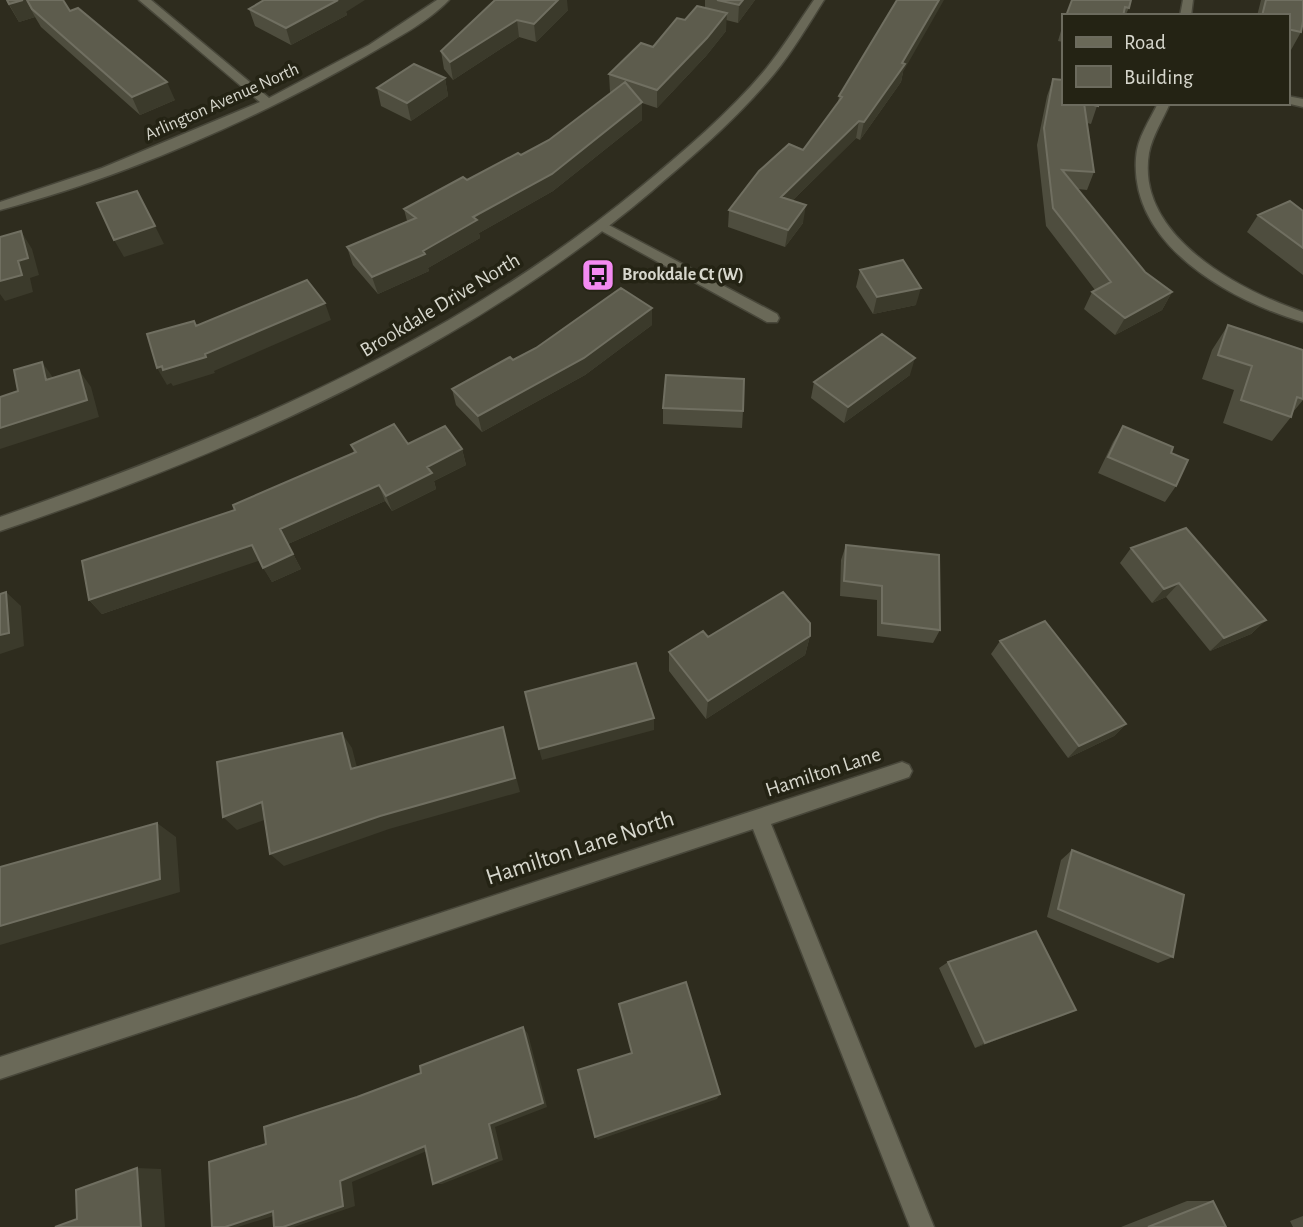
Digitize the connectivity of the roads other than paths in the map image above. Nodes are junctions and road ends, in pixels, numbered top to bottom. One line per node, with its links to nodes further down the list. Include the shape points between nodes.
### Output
1 (144, 0): 4 (street)
2 (444, 0): 4 (street, Arlington Avenue North, via 349,62)
3 (819, 0): 7 (street, Brookdale Drive North, via 771,70 727,117)
4 (269, 104): 6 (street, Arlington Avenue North, via 129,162)
5 (1163, 105): 8 (street, via 1142,155 1141,182 1152,212 1174,242 1209,272 1253,299)
6 (0, 206)
7 (603, 226): 9 (street); 10 (street, Brookdale Drive North, via 481,309 368,373 222,440)
8 (1303, 317)
9 (772, 318)
10 (0, 524)
11 (902, 771): 12 (street, Hamilton Lane)
12 (758, 817): 13 (street, Hamilton Lane North); 14 (street)
13 (0, 1068)
14 (922, 1227)

